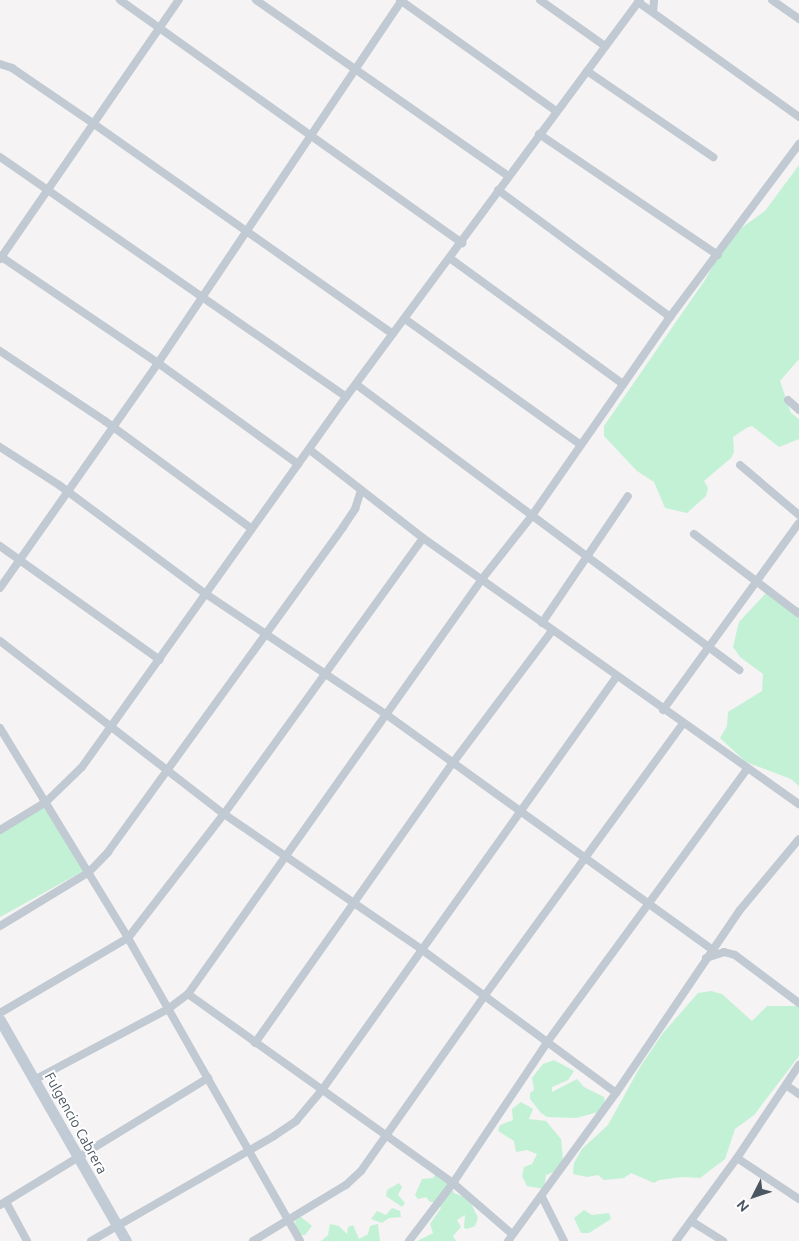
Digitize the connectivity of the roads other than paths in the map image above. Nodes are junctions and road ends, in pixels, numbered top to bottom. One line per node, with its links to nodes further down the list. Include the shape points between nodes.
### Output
1 (120, 0): 11 (street)
2 (179, 0): 11 (street)
3 (256, 0): 14 (street)
4 (401, 0): 14 (street); 16 (street)
5 (540, 0): 12 (street)
6 (654, 0): 9 (street)
7 (772, 0): 10 (street)
8 (639, 1): 9 (street); 12 (street)
9 (652, 12): 17 (street)
10 (799, 19)
11 (159, 30): 18 (street); 19 (street)
12 (605, 46): 15 (street)
13 (0, 64): 18 (street, via 12,68)
14 (355, 67): 19 (street); 24 (street)
15 (587, 70): 16 (street); 23 (street)
16 (556, 111): 20 (street)
17 (799, 117)
18 (94, 124): 25 (street); 27 (street)
19 (311, 134): 27 (street); 28 (street)
20 (539, 134): 24 (street); 29 (street)
21 (799, 144): 29 (street)
22 (0, 157): 25 (street)
23 (713, 157)
24 (508, 176): 26 (street)
25 (48, 190): 30 (street); 32 (street)
26 (498, 190): 28 (street); 33 (street)
27 (247, 229): 32 (street); 35 (street)
28 (462, 243): 31 (street)
29 (718, 255): 33 (street)
30 (0, 257): 37 (street)
31 (451, 259): 34 (street); 38 (street)
32 (203, 297): 37 (street); 40 (street)
33 (670, 317): 38 (street)
34 (406, 319): 35 (street); 44 (street)
35 (394, 334): 39 (street)
36 (0, 351): 43 (street)
37 (158, 363): 43 (street); 47 (street)
38 (623, 384): 44 (street)
39 (357, 385): 40 (street); 55 (street)
40 (346, 398): 46 (street)
41 (788, 400): 42 (street)
42 (799, 410)
43 (113, 427): 50 (street); 57 (street)
44 (581, 445): 55 (street)
45 (0, 447): 50 (street)
46 (310, 450): 47 (street); 49 (street)
47 (298, 464): 57 (street)
48 (740, 465): 54 (street)
49 (361, 490): 52 (street); 53 (street)
50 (68, 492): 62 (street); 66 (street)
51 (628, 496): 61 (street)
52 (374, 500): 53 (street); 59 (street)
53 (355, 509): 70 (street)
54 (799, 515)
55 (531, 517): 61 (street); 63 (street)
56 (799, 523): 64 (street)
57 (252, 529): 66 (street)
58 (694, 534): 64 (street)
59 (423, 538): 63 (street); 75 (street)
60 (0, 546): 62 (street)
61 (585, 556): 68 (street); 72 (street)
62 (19, 560): 65 (street); 73 (street)
63 (482, 579): 68 (street); 78 (street)
64 (755, 581): 67 (street); 72 (street)
65 (0, 588)
66 (206, 594): 70 (street); 73 (street)
67 (798, 613)
68 (542, 623): 69 (street)
69 (552, 630): 76 (street); 83 (street)
70 (266, 634): 75 (street); 85 (street)
71 (0, 642): 80 (street)
72 (707, 646): 74 (street); 77 (street)
73 (160, 660): 80 (street)
74 (739, 670)
75 (325, 675): 78 (street); 89 (street)
76 (617, 676): 77 (street); 88 (street)
77 (663, 710): 79 (street)
78 (387, 715): 83 (street); 92 (street)
79 (683, 723): 84 (street); 93 (street)
80 (112, 726): 85 (street); 86 (street, via 70,781)
81 (0, 728): 82 (street)
82 (3, 738): 86 (street)
83 (452, 764): 88 (street); 95 (street)
84 (748, 768): 87 (street); 96 (street)
85 (169, 770): 89 (street); 94 (street, via 108,852)
86 (46, 802): 90 (street); 94 (street)
87 (799, 804)
88 (519, 813): 93 (street); 99 (street)
89 (224, 814): 92 (street); 98 (street)
90 (0, 830)
91 (799, 839): 100 (street)
92 (286, 856): 95 (street); 102 (street)
93 (584, 859): 96 (street); 103 (street)
94 (89, 872): 97 (street); 98 (street)
95 (354, 902): 99 (street); 109 (street)
96 (648, 905): 100 (street); 108 (street)
97 (0, 926)
98 (128, 938): 105 (street); 106 (street)
99 (421, 948): 103 (street); 114 (street)
100 (712, 949): 101 (street)
101 (706, 958): 104 (street, via 724,952 735,954); 115 (street)
102 (188, 994): 105 (street); 109 (street)
103 (485, 995): 108 (street); 117 (street)
104 (799, 1003)
105 (168, 1009): 111 (street); 112 (street)
106 (0, 1013)
107 (0, 1020): 112 (main road, Fulgencio Cabrera)
108 (548, 1041): 115 (street); 121 (street)
109 (255, 1043): 114 (street)
110 (799, 1065): 113 (street)
111 (208, 1078): 118 (street); 119 (street)
112 (34, 1080): 119 (main road, Fulgencio Cabrera)
113 (786, 1085): 116 (street); 120 (street)
114 (322, 1090): 117 (street); 118 (street, via 285,1130)
115 (616, 1093): 122 (street)
116 (799, 1094)
117 (387, 1135): 121 (street); 125 (street, via 354,1179)
118 (248, 1150): 125 (street); 127 (street)
119 (77, 1158): 124 (street); 127 (main road, Fulgencio Cabrera)
120 (737, 1158): 123 (street); 126 (street)
121 (453, 1183): 128 (street); 134 (street)
122 (542, 1197): 128 (street); 135 (street)
123 (799, 1199)
124 (3, 1204): 129 (street)
125 (288, 1221): 132 (street); 133 (street)
126 (691, 1221): 136 (street); 137 (street)
127 (117, 1225): 130 (street); 131 (main road, Fulgencio Cabrera)
128 (510, 1238)
129 (27, 1241)
130 (91, 1241)
131 (126, 1241)
132 (254, 1241)
133 (300, 1241)
134 (409, 1241)
135 (564, 1241)
136 (676, 1241)
137 (723, 1241)

